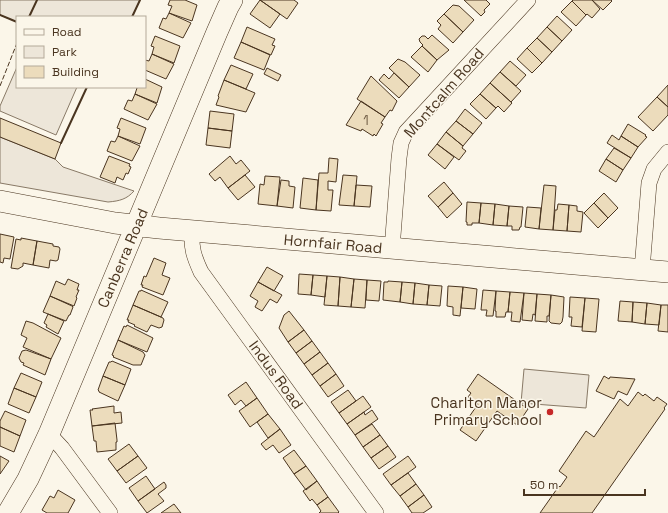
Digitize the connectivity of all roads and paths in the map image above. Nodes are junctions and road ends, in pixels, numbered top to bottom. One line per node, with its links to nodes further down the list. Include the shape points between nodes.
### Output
1 (232, 0): 5 (street, Canberra Road)
2 (528, 0): 7 (street, Montcalm Road, via 406,132 399,158)
3 (668, 152): 8 (street, via 654,169 649,183)
4 (0, 201): 5 (street, Hornfair Road)
5 (136, 226): 6 (street, Hornfair Road); 10 (street, Canberra Road)
6 (192, 231): 7 (street, Hornfair Road); 13 (street, Indus Road, via 194,258 201,272)
7 (392, 249): 8 (street, Hornfair Road)
8 (642, 270): 9 (street, Hornfair Road)
9 (668, 272)
10 (49, 434): 11 (street, Canberra Road, via 28,479); 12 (street)
11 (8, 513)
12 (110, 513)
13 (376, 513)

